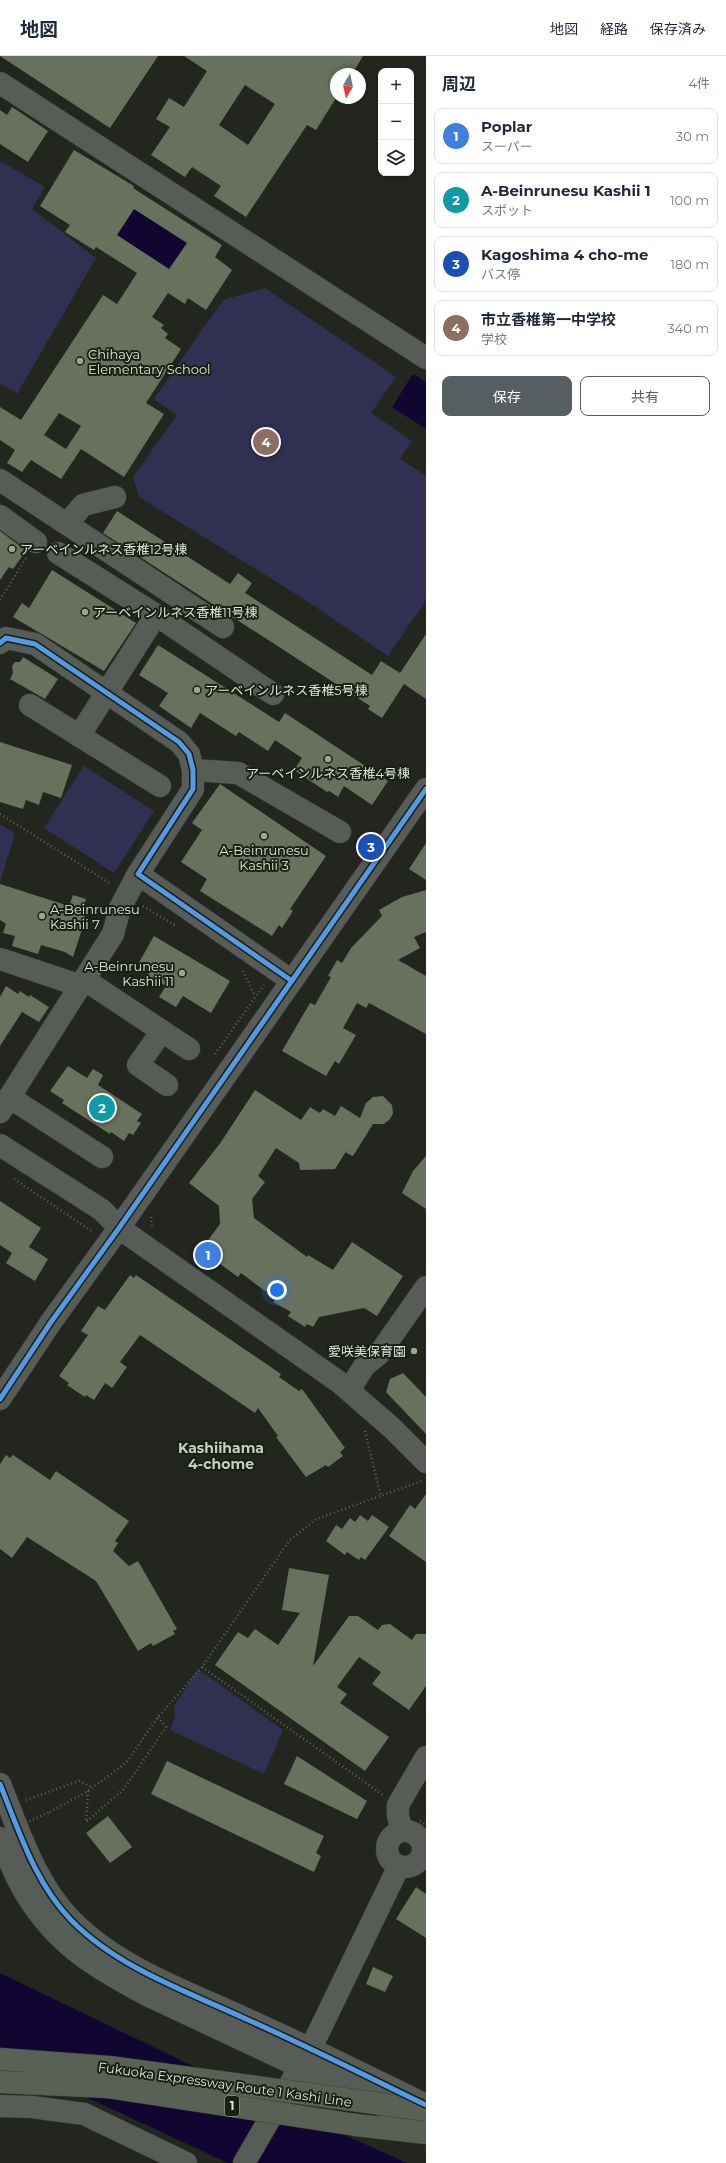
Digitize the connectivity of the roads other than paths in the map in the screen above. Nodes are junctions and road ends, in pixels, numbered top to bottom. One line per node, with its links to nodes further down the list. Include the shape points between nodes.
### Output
1 (0, 83): 2 (street)
2 (426, 358)
3 (0, 480): 6 (street)
4 (115, 498): 6 (street, via 83,505)
5 (0, 516): 7 (street)
6 (67, 524): 10 (street)
7 (36, 542)
8 (58, 553): 9 (street)
9 (156, 615): 12 (street); 13 (street)
10 (223, 627)
11 (0, 643): 12 (street, via 6,638 35,644)
12 (107, 694): 15 (street); 16 (street, via 179,742 189,754)
13 (273, 694)
14 (30, 705): 15 (street)
15 (79, 736): 17 (street)
16 (193, 770): 19 (street, via 238,773); 20 (street, via 193,789)
17 (160, 786)
18 (426, 789): 22 (street)
19 (340, 832)
20 (138, 874): 22 (street); 23 (street, via 136,900 120,908 114,934)
21 (0, 959): 23 (street)
22 (292, 981): 30 (street)
23 (83, 983): 24 (street); 27 (street)
24 (162, 1031): 25 (street); 26 (street, via 138,1066)
25 (189, 1049)
26 (167, 1085)
27 (5, 1105): 29 (street)
28 (0, 1145): 30 (street, via 102,1210)
29 (102, 1157)
30 (114, 1235): 32 (street); 33 (street, via 51,1322)
31 (426, 1287): 32 (street, via 378,1354 365,1365)
32 (349, 1390): 34 (street)
33 (0, 1399)
34 (426, 1462)
35 (426, 1757): 37 (street, via 398,1805)
36 (0, 1784): 40 (street, via 43,1884 70,1919 92,1940)
37 (402, 1830): 39 (street, via 392,1836 386,1847 392,1862); 39 (street, via 413,1832 421,1840 423,1850 419,1861 410,1866)
38 (0, 1838): 40 (street, via 26,1894 55,1932 79,1956 108,1975 147,1995)
39 (399, 1866): 40 (street)
40 (306, 2057): 43 (street); 46 (street); 49 (street)
41 (0, 2059): 45 (highway, Fukuoka Expressway Route 1 Kashi Line / 1, bridge, via 109,2068)
42 (0, 2082): 47 (highway, Fukuoka Expressway Route 1 Kashi Line / 1, bridge, via 107,2087 356,2125)
43 (426, 2105)
44 (0, 2106): 48 (street, via 32,2107 84,2114)
45 (426, 2110)
46 (426, 2126)
47 (426, 2133)
48 (186, 2163)
49 (244, 2163)

